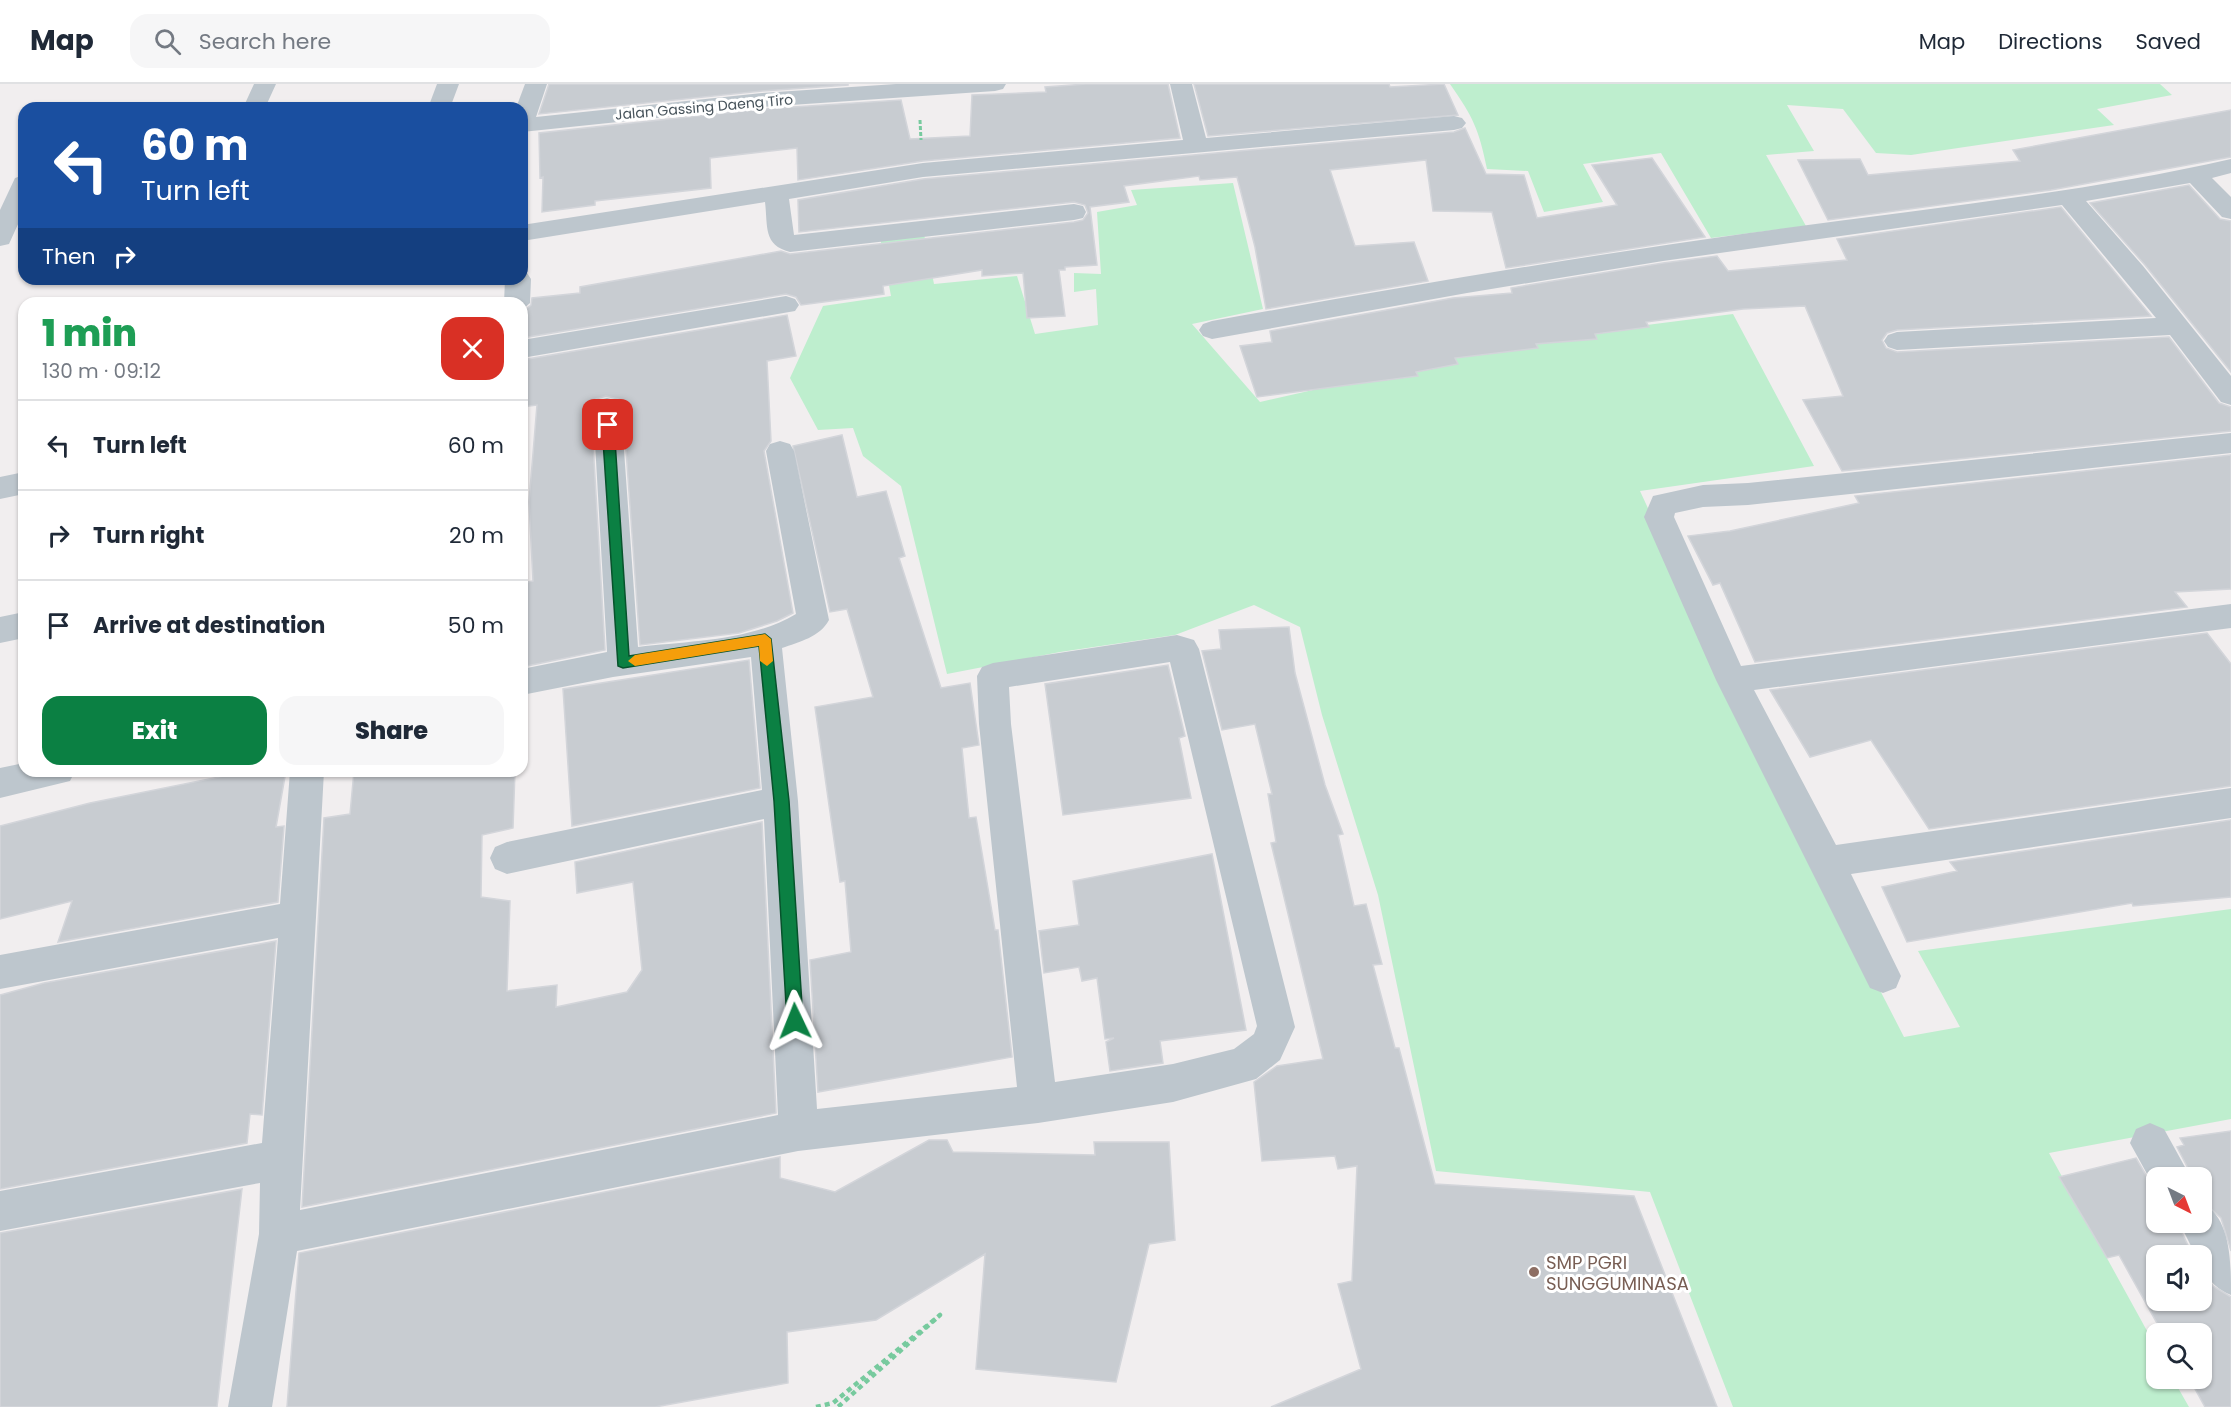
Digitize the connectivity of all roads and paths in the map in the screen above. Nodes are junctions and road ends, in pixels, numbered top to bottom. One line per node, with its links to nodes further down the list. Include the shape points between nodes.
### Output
1 (265, 84): 7 (street)
2 (448, 84): 8 (street)
3 (536, 84): 9 (street)
4 (995, 84): 6 (street, Jalan Gassing Daeng Tiro)
5 (1180, 84): 12 (street)
6 (919, 90): 11 (street, Jalan Gassing Daeng Tiro); 14 (path)
7 (258, 102)
8 (441, 102)
9 (528, 107)
10 (1454, 123): 12 (street)
11 (528, 124)
12 (1196, 144): 14 (street)
13 (2231, 166): 15 (street)
14 (923, 170): 18 (street)
15 (2195, 174): 20 (street); 22 (street)
16 (18, 181): 17 (street)
17 (0, 182)
18 (776, 192): 21 (street, via 782,240 790,244); 23 (street)
19 (18, 195): 24 (street)
20 (2068, 196): 26 (street); 27 (street, via 1663,253)
21 (1074, 212)
22 (2231, 212)
23 (528, 232)
24 (0, 238)
25 (786, 305): 29 (street)
26 (2176, 326): 28 (street); 30 (street)
27 (1212, 330)
28 (1897, 340)
29 (528, 348)
30 (2231, 395)
31 (607, 408): 40 (street)
32 (2231, 443): 41 (street, via 1703,496 1663,504 1659,517)
33 (780, 451): 39 (street, via 814,616 798,629)
34 (18, 484): 35 (street)
35 (0, 488)
36 (2231, 616): 41 (street)
37 (18, 626): 38 (street)
38 (0, 630)
39 (765, 639): 40 (street); 46 (street)
40 (623, 662): 42 (street)
41 (1732, 680): 49 (street)
42 (528, 681)
43 (29, 777): 45 (street)
44 (307, 777): 50 (street)
45 (0, 783)
46 (782, 801): 48 (street); 54 (street)
47 (2231, 803): 49 (street)
48 (507, 858)
49 (1827, 862): 52 (street)
50 (297, 918): 51 (street); 56 (street)
51 (0, 972)
52 (1883, 976)
53 (1038, 1104): 53 (street, via 994,724 993,676 1183,649 1276,1027 1267,1047 1243,1066 1173,1083); 54 (street)
54 (798, 1131): 60 (street)
55 (2150, 1143): 57 (street)
56 (281, 1159): 58 (street); 60 (street)
57 (2164, 1167)
58 (0, 1211)
59 (2206, 1233): 61 (street)
60 (279, 1234): 62 (street)
61 (2231, 1274)
62 (250, 1407)
63 (816, 1407): 64 (path, via 833,1403 940,1315)
64 (838, 1407)

